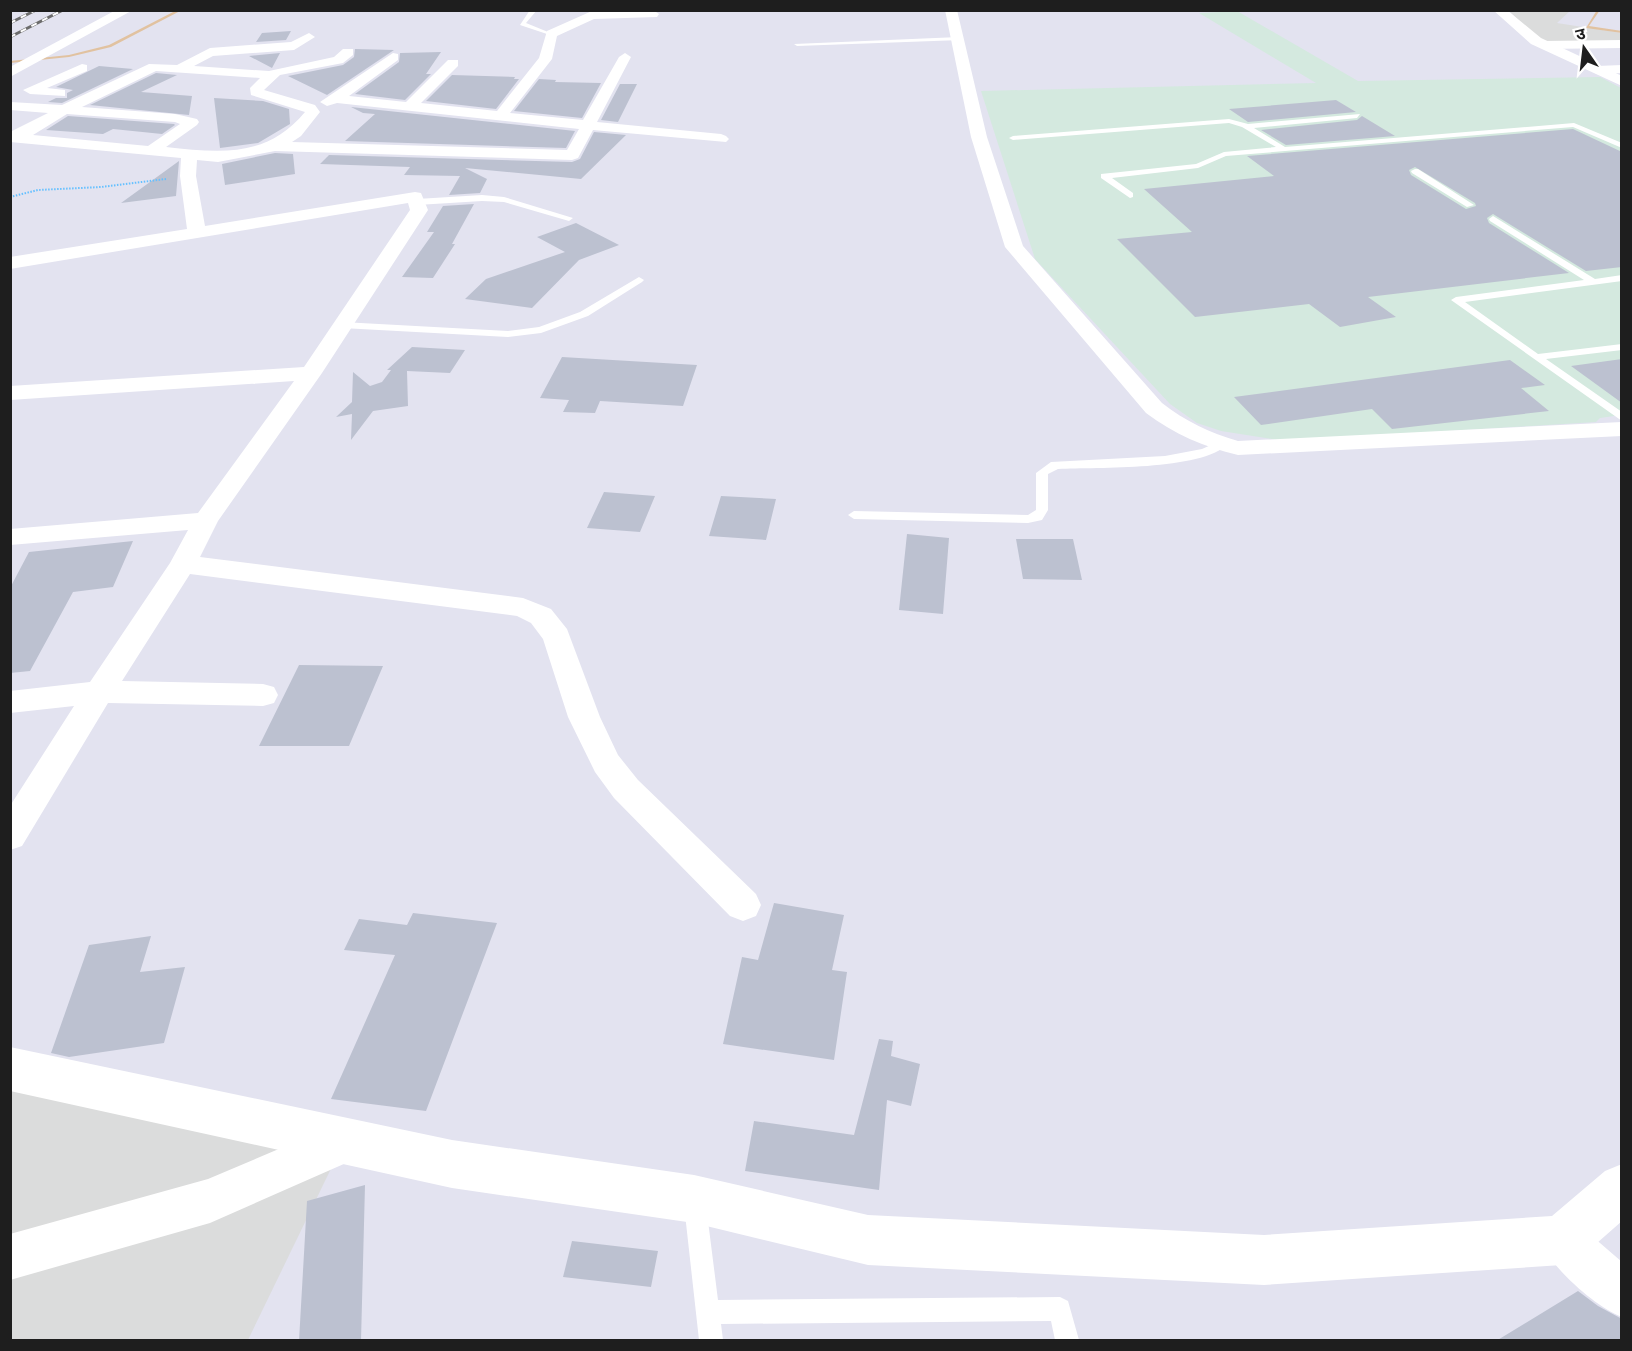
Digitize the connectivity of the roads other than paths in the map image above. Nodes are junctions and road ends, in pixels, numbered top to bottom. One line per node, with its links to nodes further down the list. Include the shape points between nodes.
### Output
1 (127, 10): 24 (street)
2 (534, 10): 8 (lane, via 522,24)
3 (951, 10): 11 (street)
4 (1499, 10): 14 (street)
5 (653, 14): 7 (street, via 592,15)
6 (626, 22): 7 (street)
7 (577, 23): 8 (street)
8 (551, 35): 36 (street, via 545,59)
9 (309, 37): 15 (street, via 294,46)
10 (248, 38): 15 (street)
11 (959, 39): 12 (lane); 67 (street, via 978,137 1014,247 1154,408 1192,434)
12 (797, 44)
13 (1622, 44): 14 (street)
14 (1543, 45): 23 (street)
15 (238, 49): 21 (street, via 210,52)
16 (348, 52): 25 (street, via 338,60)
17 (393, 57): 30 (street)
18 (625, 57): 39 (street)
19 (453, 63): 32 (street)
20 (82, 68): 29 (street, via 30,90)
21 (178, 69): 25 (street); 27 (street, via 154,67)
22 (1622, 69): 23 (street)
23 (1597, 70): 26 (street)
24 (14, 71)
25 (271, 75): 33 (street, via 256,92)
26 (1622, 82)
27 (118, 84): 28 (street); 29 (street)
28 (146, 86)
29 (94, 96): 34 (street)
30 (336, 99): 32 (street); 33 (street)
31 (10, 106): 34 (street)
32 (410, 106): 36 (street)
33 (310, 108): 44 (street, via 313,112 296,133)
34 (66, 109): 38 (street); 41 (street)
35 (193, 109): 38 (street)
36 (502, 114): 39 (street)
37 (1357, 116): 40 (lane)
38 (175, 118): 47 (street, via 192,124)
39 (590, 123): 43 (street, via 614,130); 44 (street, via 572,155)
40 (1247, 126): 42 (lane, via 1229,121); 46 (lane)
41 (13, 138): 47 (street)
42 (1013, 138)
43 (721, 139)
44 (275, 146): 48 (street, via 218,157)
45 (1622, 146): 46 (lane, via 1574,125)
46 (1284, 149): 50 (lane, via 1224,154 1203,165 1104,176)
47 (151, 152): 48 (street)
48 (189, 155): 55 (street, via 188,176)
49 (1415, 171): 52 (lane)
50 (1130, 195)
51 (417, 202): 53 (lane, via 504,200); 55 (street, via 415,197); 60 (street, via 419,210)
52 (1470, 205)
53 (569, 218)
54 (1493, 219): 59 (lane)
55 (197, 233): 56 (street)
56 (10, 263)
57 (1622, 278): 59 (lane)
58 (639, 280): 60 (lane, via 575,318 541,330 508,334)
59 (1594, 282): 62 (lane, via 1456,300)
60 (342, 325): 63 (street)
61 (1622, 347): 62 (lane)
62 (1536, 357): 65 (lane)
63 (311, 373): 64 (street); 69 (street)
64 (10, 393)
65 (1622, 418)
66 (1622, 429): 67 (street, via 1238,448)
67 (1222, 444): 68 (lane, via 1188,458 1046,468 1042,473 1042,510 1037,517 1028,519)
68 (854, 515)
69 (206, 520): 70 (street); 71 (street)
70 (10, 537)
71 (183, 564): 72 (street); 76 (street, via 523,607 541,616 557,636 584,717 606,763 626,789)
72 (99, 692): 73 (street); 74 (street); 75 (street)
73 (263, 695)
74 (10, 702)
75 (10, 836)
76 (743, 905)
77 (10, 1069): 78 (street)
78 (347, 1142): 80 (street, via 452,1164); 82 (street, via 210,1200)
79 (1622, 1188): 81 (street)
80 (694, 1199): 81 (street, via 868,1240 1264,1260); 84 (lane)
81 (1562, 1240): 83 (street)
82 (10, 1257)
83 (1622, 1294)
84 (708, 1312): 85 (lane); 86 (lane, via 1060,1309)
85 (711, 1341)
86 (1067, 1341)

